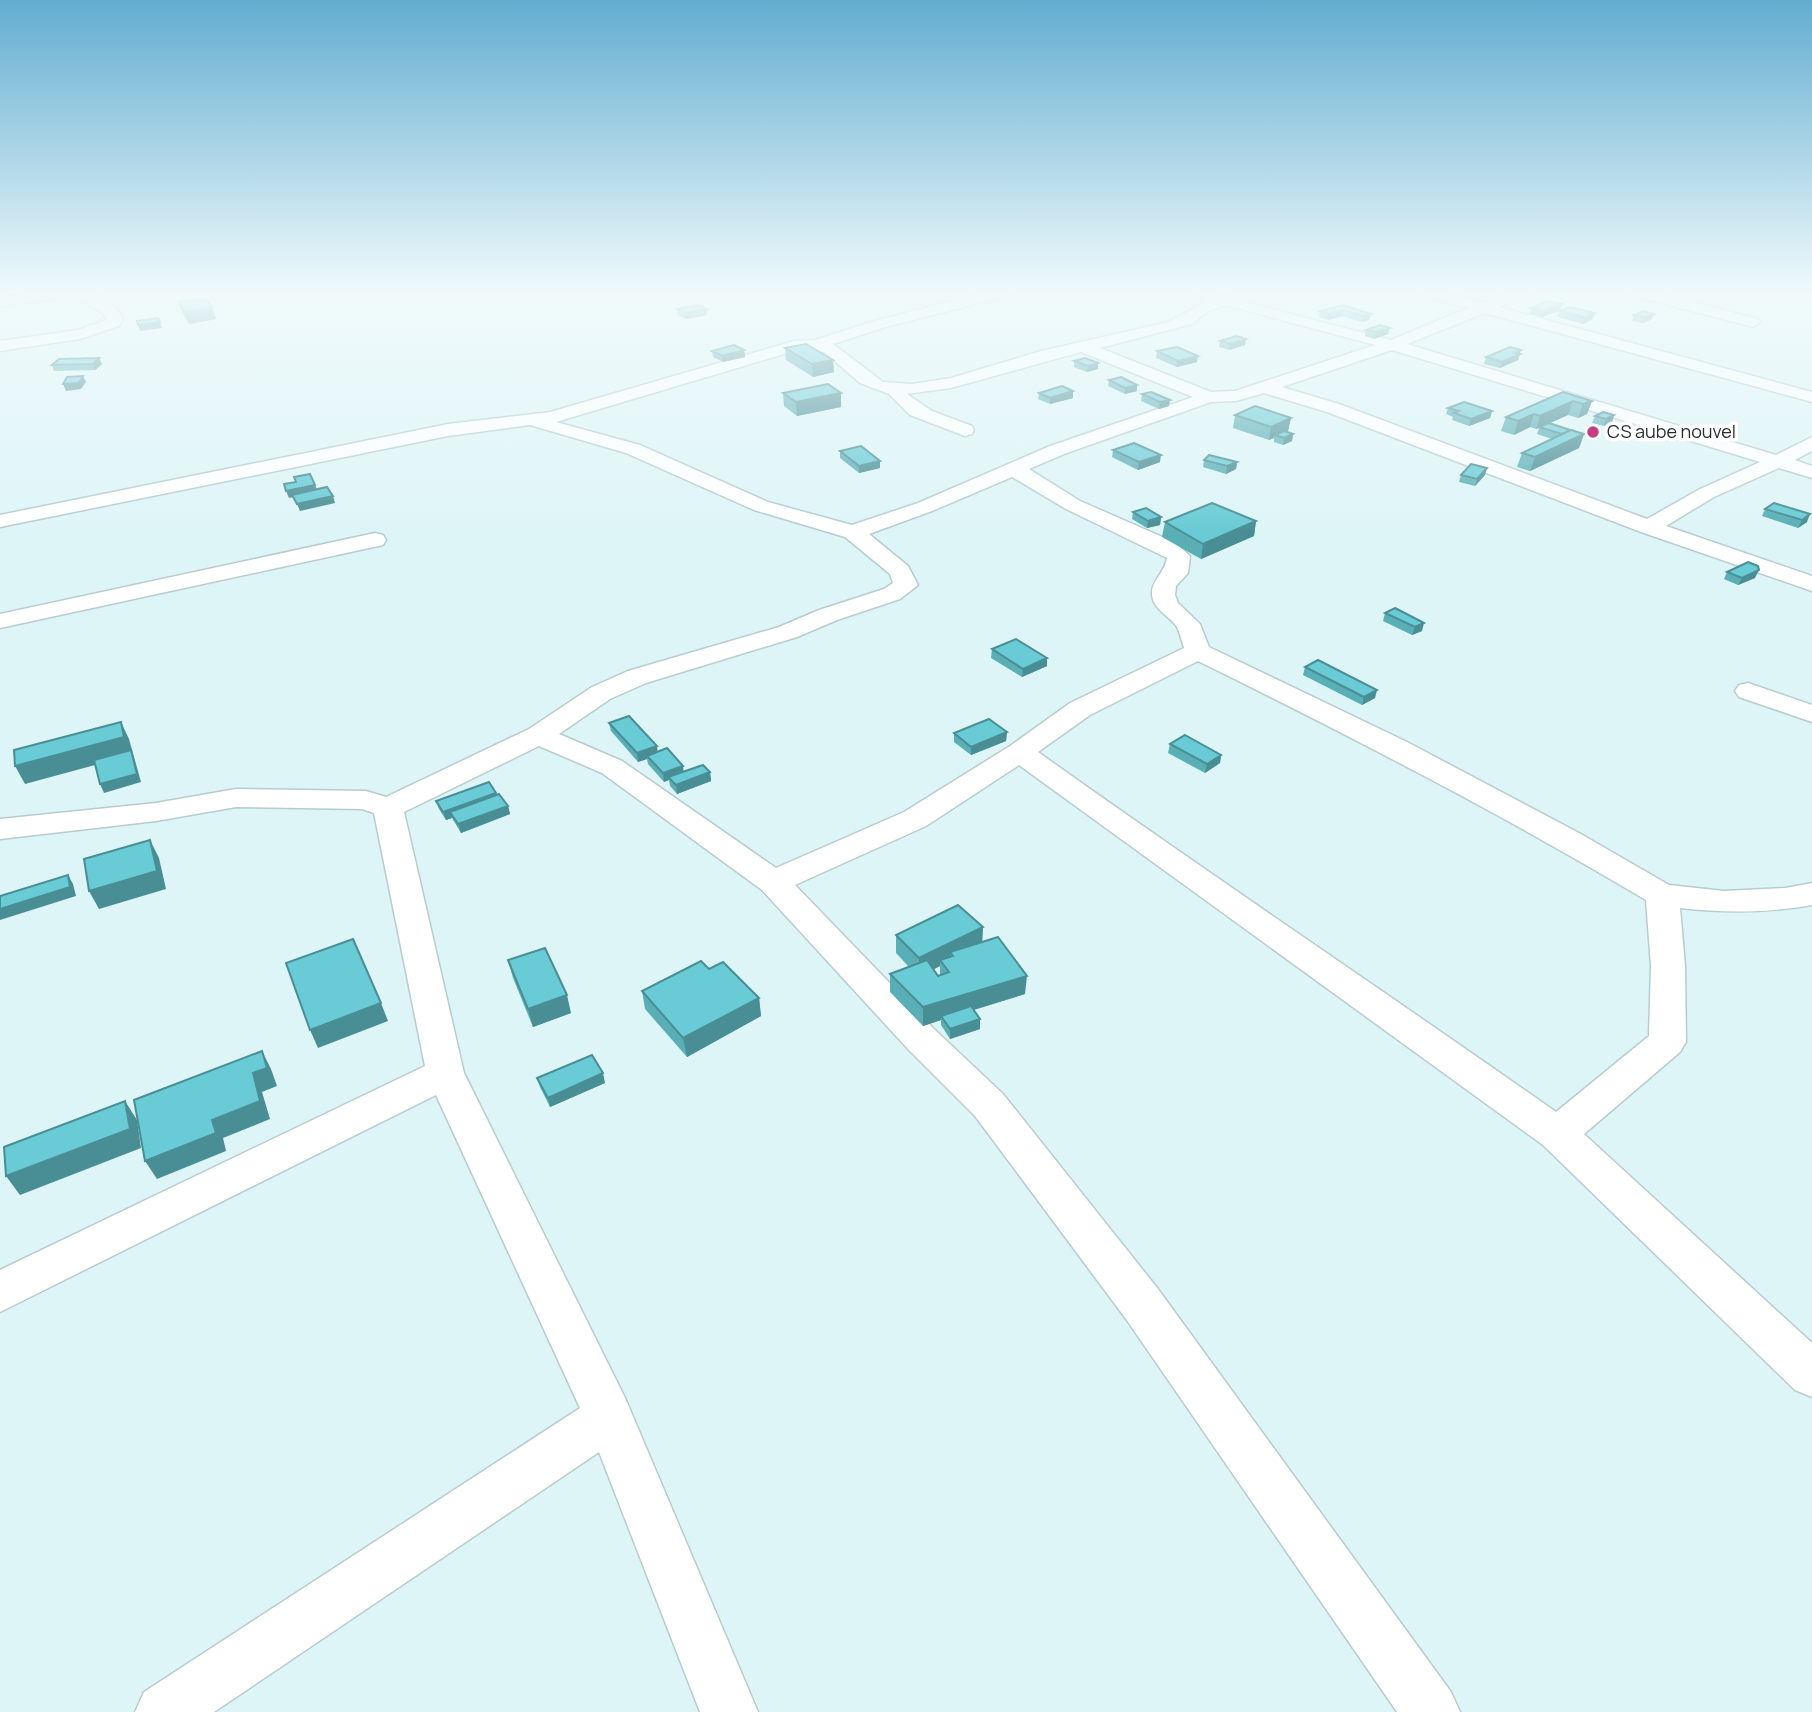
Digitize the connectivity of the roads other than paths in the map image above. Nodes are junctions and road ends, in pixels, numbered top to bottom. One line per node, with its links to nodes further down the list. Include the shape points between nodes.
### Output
1 (711, 371): 12 (street)
2 (859, 371): 9 (street, via 874,384)
3 (999, 371): 9 (street, via 956,383)
4 (1143, 371): 10 (street)
5 (1312, 371): 8 (street)
6 (1477, 371): 15 (street)
7 (1725, 371): 11 (street)
8 (1263, 387): 10 (street, via 1236,396); 19 (street, via 1334,408)
9 (894, 389): 13 (street, via 903,404 920,414)
10 (1209, 397): 16 (street)
11 (1812, 397)
12 (533, 421): 18 (street, via 448,430); 20 (street, via 633,449 761,506)
13 (965, 430)
14 (1812, 443): 15 (street)
15 (1777, 462): 17 (street); 19 (street, via 1707,493)
16 (1014, 469): 20 (street); 24 (street, via 1073,505 1179,556 1176,573 1163,595 1188,624)
17 (1812, 472)
18 (0, 522)
19 (1649, 527): 22 (street)
20 (853, 532): 27 (street, via 900,571 906,585 788,632 636,677 601,693)
21 (375, 540): 23 (street)
22 (1812, 584)
23 (0, 621)
24 (1198, 651): 28 (street, via 1080,709); 33 (street, via 1397,748)
25 (1748, 691): 26 (street)
26 (1812, 714)
27 (539, 736): 29 (street); 31 (street, via 612,767)
28 (1020, 752): 31 (street, via 915,819); 35 (street)
29 (388, 808): 30 (street, via 366,800 236,797 156,812); 34 (street)
30 (0, 829)
31 (773, 882): 41 (street, via 989,1105 1142,1304)
32 (1812, 894): 33 (street, via 1724,902)
33 (1662, 895): 35 (street, via 1668,1042)
34 (445, 1073): 36 (street); 38 (street)
35 (1558, 1134): 37 (street)
36 (0, 1292)
37 (1812, 1374)
38 (609, 1417): 39 (street); 40 (street)
39 (164, 1712)
40 (729, 1712)
41 (1431, 1712)

